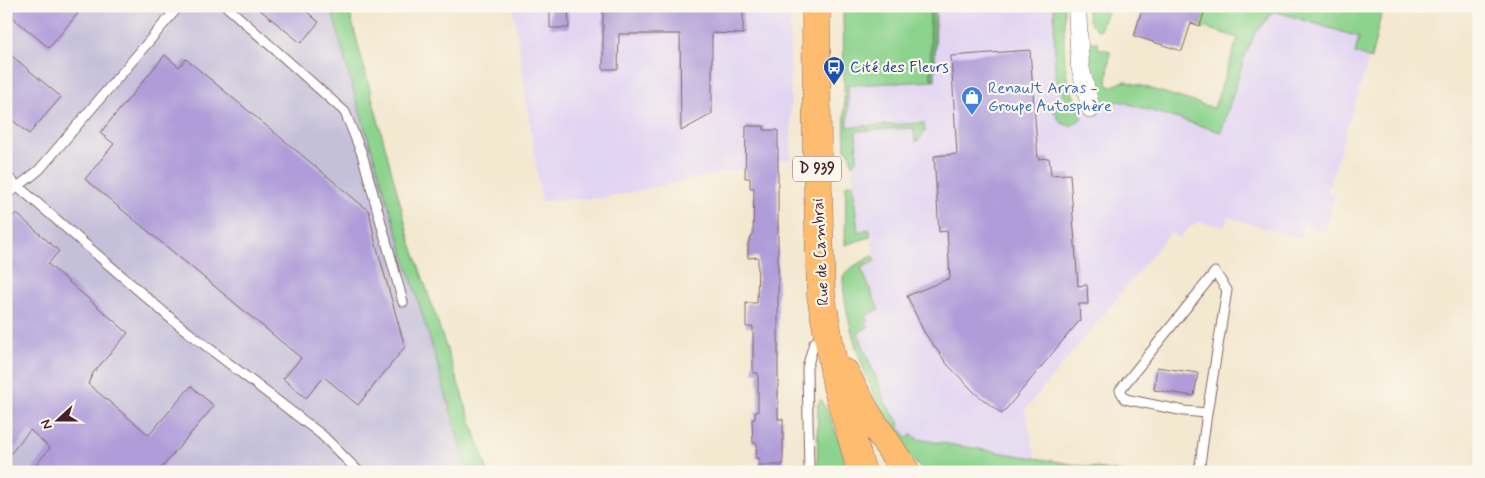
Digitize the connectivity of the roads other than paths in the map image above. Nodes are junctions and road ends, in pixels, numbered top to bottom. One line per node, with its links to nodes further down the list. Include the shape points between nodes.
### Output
1 (179, 6): 7 (lane, via 38,170)
2 (226, 6): 9 (lane, via 345,112 362,154)
3 (816, 6): 10 (main road, Rue de Cambrai / D 939, via 819,254 821,295)
4 (1077, 6): 5 (street, via 1080,66)
5 (1091, 109)
6 (6, 176): 7 (lane)
7 (20, 186): 8 (lane); 12 (lane, via 174,322 322,435)
8 (6, 196)
9 (403, 302)
10 (829, 340): 13 (lane, via 814,343 808,368); 14 (main road, Rue de Cambrai / D 939, via 837,387); 15 (main road, Rue de Cambrai / D 939, via 866,412)
11 (1207, 413): 11 (lane, via 1184,412 1125,398 1120,390 1215,272 1227,290); 16 (lane)
12 (359, 472)
13 (809, 472)
14 (862, 472)
15 (906, 472)
16 (1200, 472)

